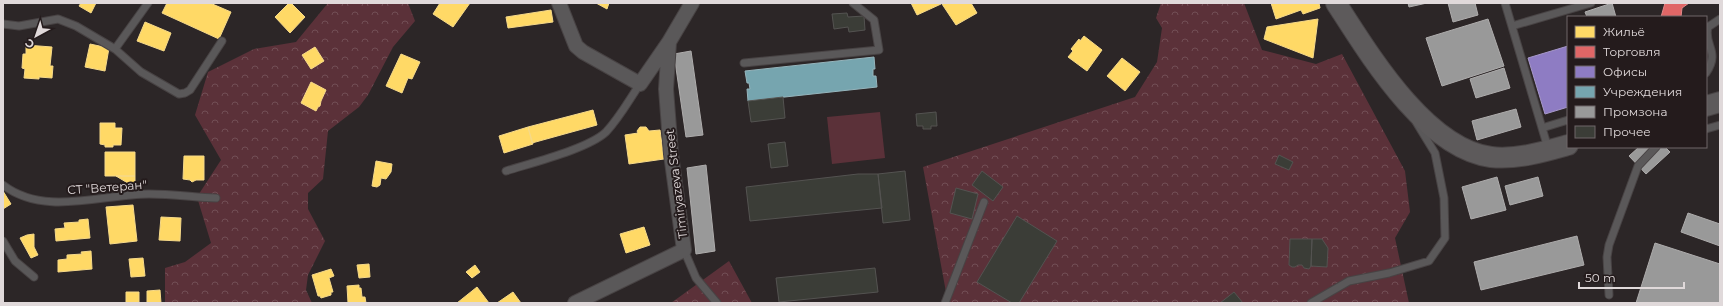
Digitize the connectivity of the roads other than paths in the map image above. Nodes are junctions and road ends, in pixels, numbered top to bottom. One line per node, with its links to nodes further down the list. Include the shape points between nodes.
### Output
1 (148, 3): 15 (lane)
2 (559, 3): 19 (street, via 576,46)
3 (692, 3): 14 (street, Timiryazeva Street)
4 (853, 3): 16 (lane, via 874,20 879,50)
5 (1336, 3): 18 (street)
6 (1505, 3): 10 (lane)
7 (1591, 3): 10 (lane)
8 (1720, 19): 11 (lane)
9 (3, 24): 15 (lane, via 19,26 58,19 76,26)
10 (1512, 26): 24 (lane)
11 (1707, 30)
12 (1707, 36): 17 (lane, via 1713,60)
13 (222, 40): 15 (lane, via 190,90 179,94 141,72)
14 (669, 42): 19 (street); 34 (street, Timiryazeva Street, via 666,89 671,154)
15 (115, 49)
16 (744, 63)
17 (1707, 71)
18 (1390, 82): 28 (street, via 1429,124 1446,139 1468,151 1491,157 1524,156); 40 (lane, via 1435,152 1444,198 1445,238 1429,261 1390,273 1349,281)
19 (640, 84): 29 (lane, via 615,121 590,143)
20 (1720, 102): 21 (street)
21 (1707, 106)
22 (1567, 120): 24 (lane)
23 (1720, 125): 25 (lane)
24 (1542, 128): 28 (lane)
25 (1707, 129)
26 (1567, 145): 28 (street)
27 (1655, 148): 36 (lane, via 1638,166 1609,245)
28 (1549, 150)
29 (506, 171)
30 (3, 185): 31 (lane, СТ "Ветеран", via 28,198 52,202 148,194)
31 (216, 198)
32 (984, 202): 39 (lane)
33 (3, 241): 35 (lane, via 15,261)
34 (684, 250): 37 (street, Timiryazeva Street); 38 (lane, via 696,278)
35 (34, 277)
36 (1609, 294)
37 (575, 303)
38 (717, 303)
39 (945, 303)
40 (1311, 303)

